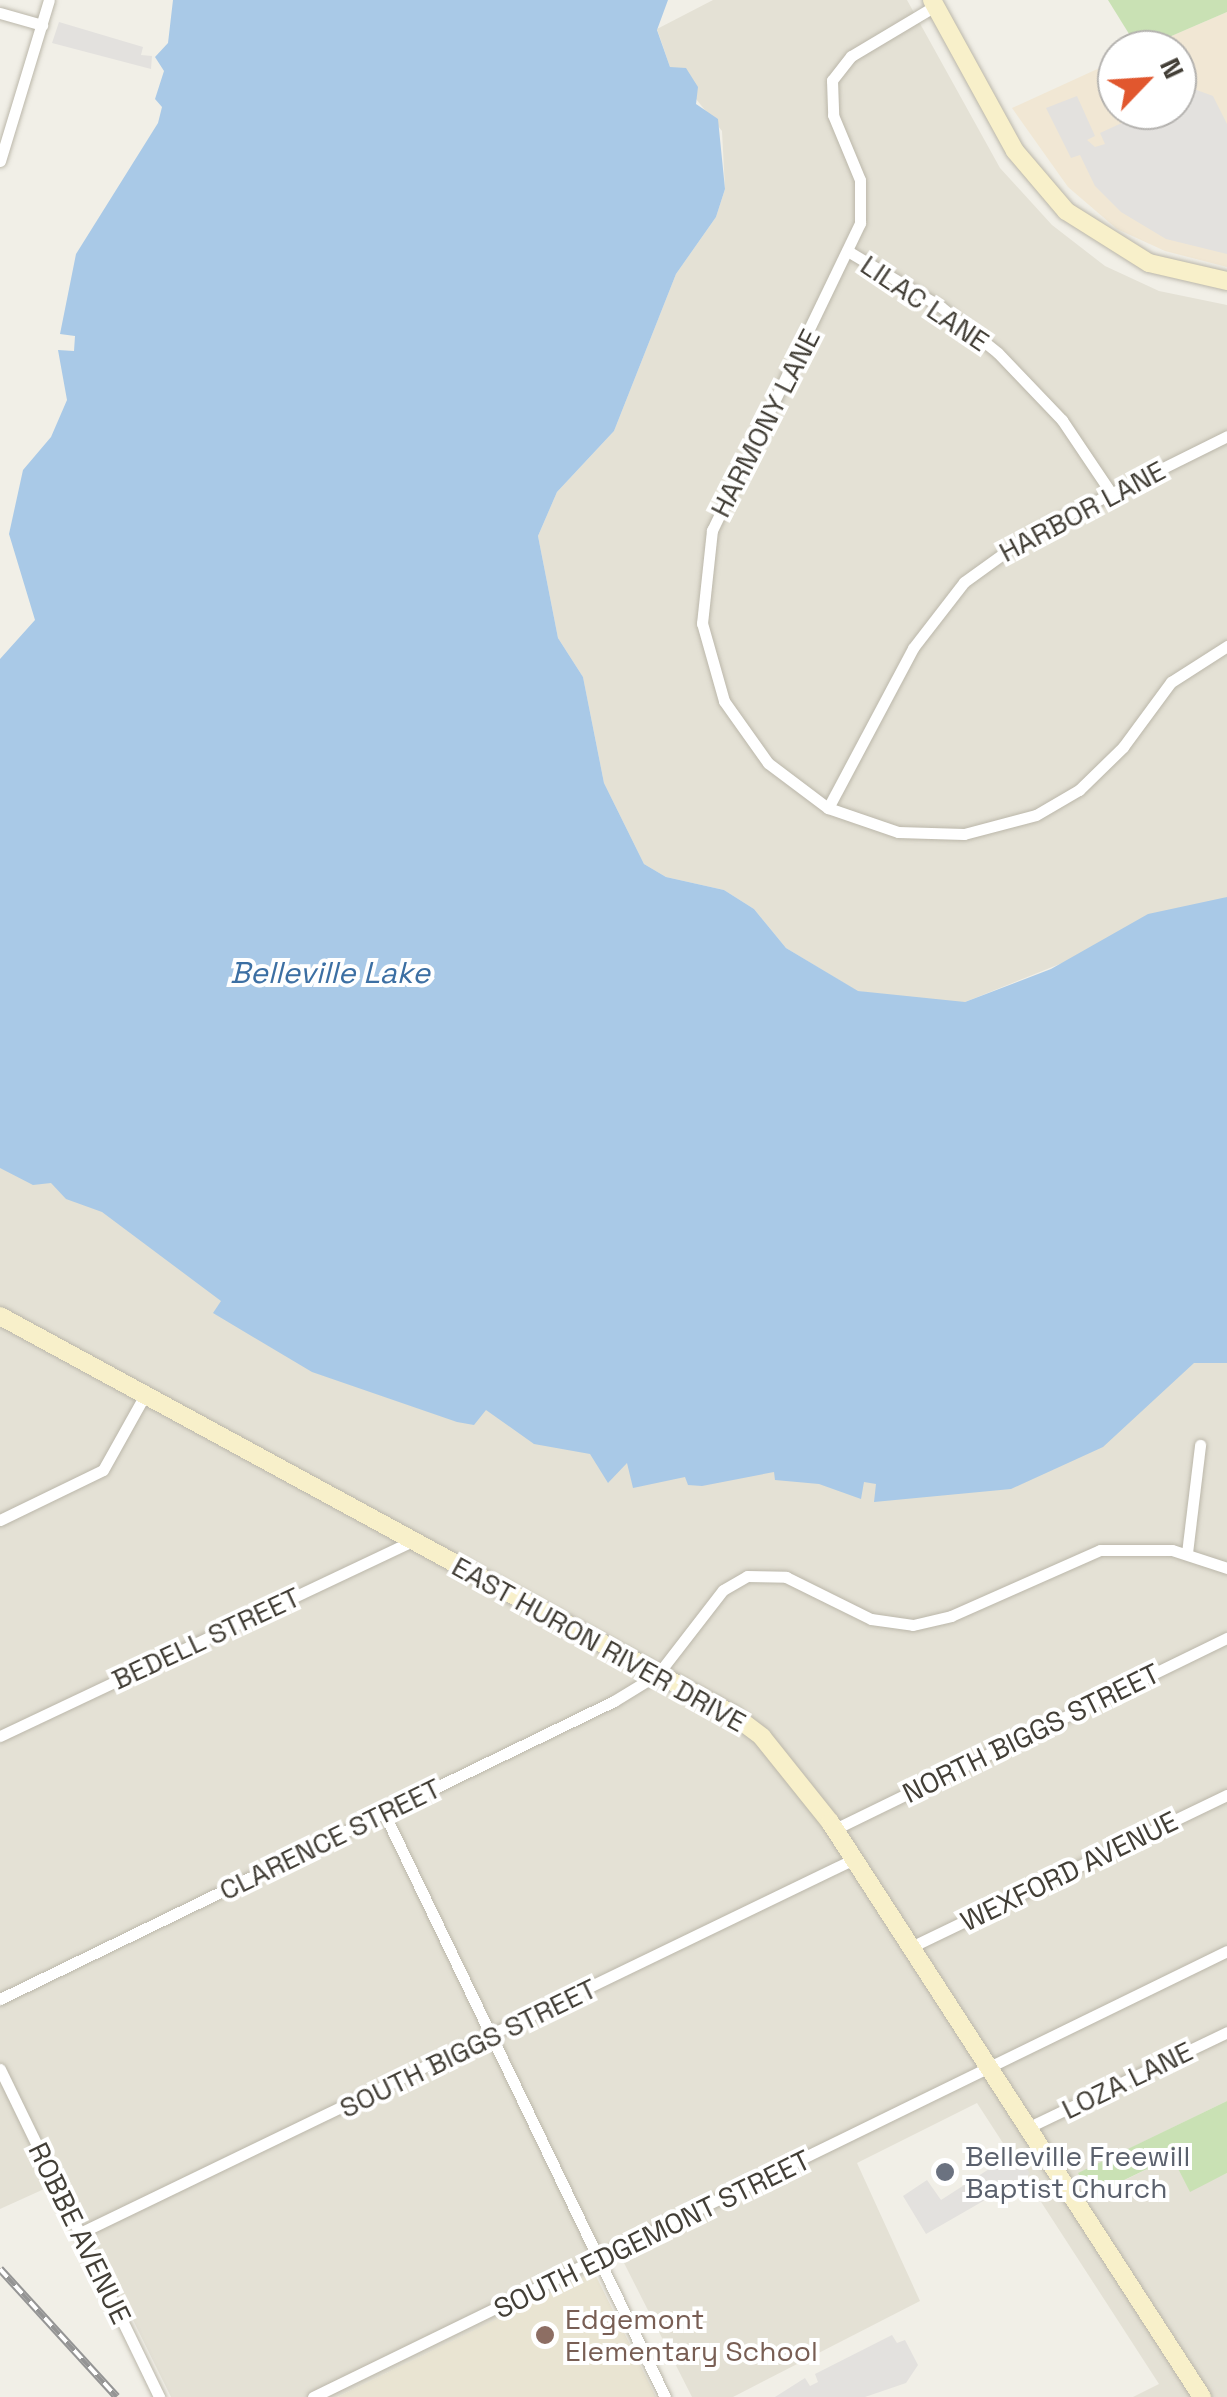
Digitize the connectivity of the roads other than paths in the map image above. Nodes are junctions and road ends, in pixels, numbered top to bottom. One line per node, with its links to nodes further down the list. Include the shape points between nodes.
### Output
1 (49, 0): 4 (street)
2 (934, 3): 6 (street, HARMONY LANE, via 851,56 832,80 833,115 862,191); 7 (main road, via 1015,150 1053,199 1126,253)
3 (0, 12): 4 (street)
4 (42, 25): 5 (street)
5 (0, 161)
6 (851, 254): 9 (street, LILAC LANE, via 942,308 998,353 1062,420); 11 (street, HARMONY LANE, via 722,502 701,590 708,654 732,716 776,771)
7 (1227, 282)
8 (1227, 436): 9 (street, HARBOR LANE)
9 (1111, 492): 11 (street, HARBOR LANE, via 1012,544 950,596 913,648)
10 (1227, 646): 11 (street, HARMONY LANE, via 1171,682 1097,776 1036,815 942,836 887,830)
11 (828, 808)
12 (0, 1316): 13 (main road, EAST HURON RIVER DRIVE)
13 (145, 1395): 15 (street, via 102,1470); 16 (main road, EAST HURON RIVER DRIVE)
14 (1200, 1445): 17 (street)
15 (4, 1515)
16 (413, 1540): 20 (main road, EAST HURON RIVER DRIVE); 21 (street, BEDELL STREET)
17 (1187, 1553): 18 (street); 20 (street, via 1096,1551 951,1616 913,1625 871,1619 786,1577 747,1576 723,1590)
18 (1227, 1568)
19 (1227, 1638): 24 (street, NORTH BIGGS STREET)
20 (658, 1674): 23 (street, CLARENCE STREET); 24 (main road, EAST HURON RIVER DRIVE, via 762,1737)
21 (0, 1736)
22 (1227, 1795): 26 (street, WEXFORD AVENUE)
23 (384, 1813): 28 (street, CLARENCE STREET); 30 (street)
24 (835, 1829): 25 (main road, EAST HURON RIVER DRIVE)
25 (854, 1859): 26 (main road, EAST HURON RIVER DRIVE); 30 (street, SOUTH BIGGS STREET)
26 (912, 1947): 32 (main road, EAST HURON RIVER DRIVE)
27 (1227, 1952): 32 (street, SOUTH EDGEMONT STREET)
28 (0, 1999)
29 (1227, 2032): 33 (street, LOZA LANE)
30 (490, 2038): 34 (street, SOUTH BIGGS STREET); 35 (street)
31 (0, 2069): 34 (street, ROBBE AVENUE)
32 (990, 2069): 33 (main road, EAST HURON RIVER DRIVE); 35 (street, SOUTH EDGEMONT STREET)
33 (1027, 2128): 39 (main road, EAST HURON RIVER DRIVE)
34 (80, 2233): 36 (street, ROBBE AVENUE)
35 (598, 2259): 37 (street, SOUTH EDGEMONT STREET); 38 (street)
36 (159, 2397)
37 (313, 2397)
38 (665, 2397)
39 (1202, 2397)

